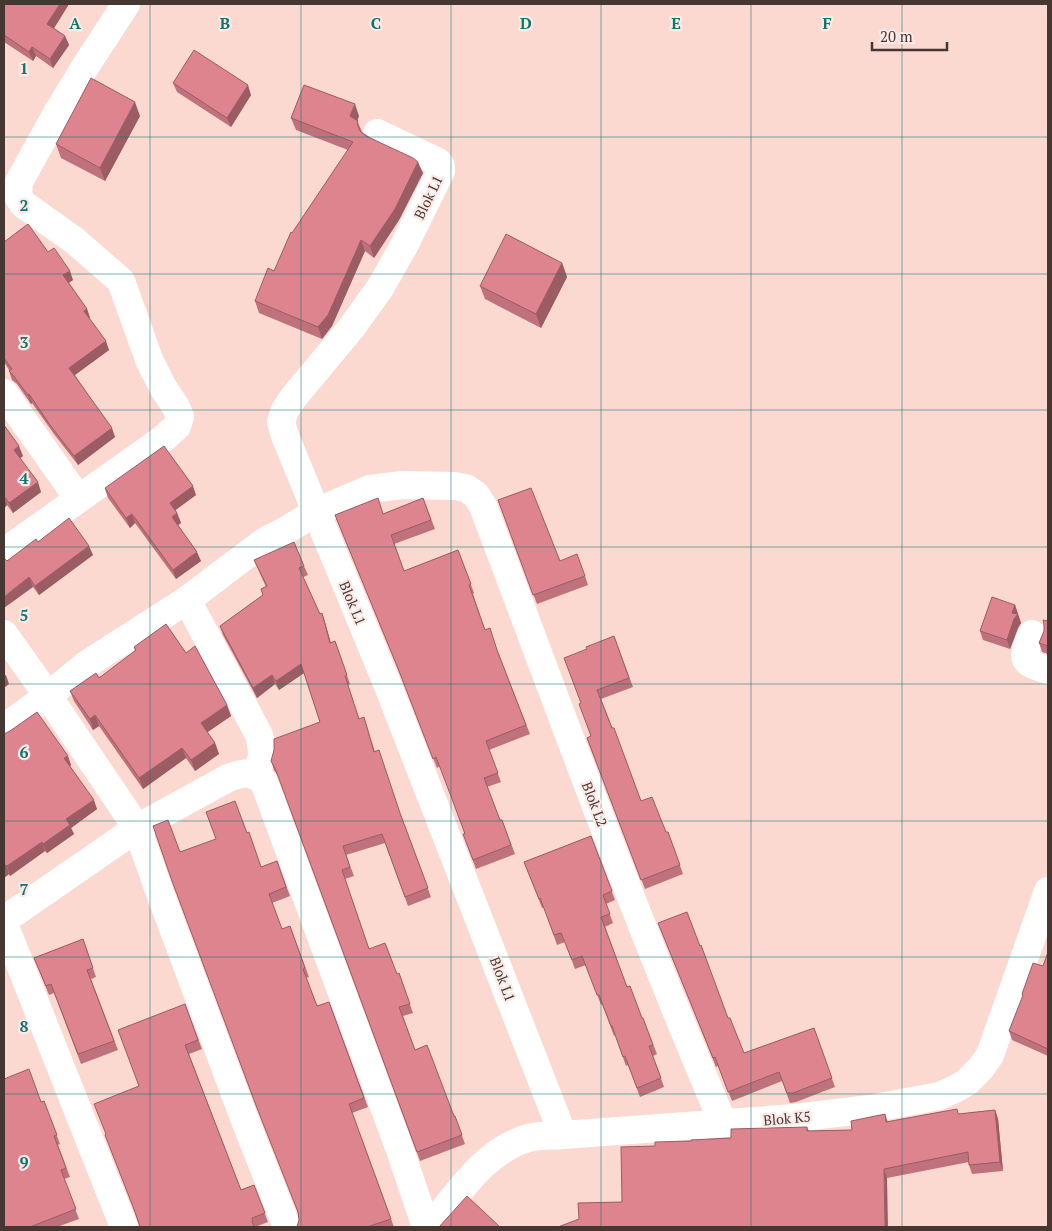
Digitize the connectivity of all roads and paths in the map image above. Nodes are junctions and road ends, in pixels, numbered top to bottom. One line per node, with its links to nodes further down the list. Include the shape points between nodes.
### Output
1 (126, 4): 4 (street, via 57,113 19,182 18,196 23,204 75,241 121,281 150,362 180,417 177,426 163,439)
2 (377, 133): 5 (street, Blok L1, via 438,162 441,171 380,288 285,410 281,422 285,436)
3 (4, 393): 4 (street)
4 (78, 498): 6 (street)
5 (316, 512): 7 (street, via 265,541); 17 (street, Blok L2, via 370,488 402,484 455,486 476,495 483,506 631,900); 18 (street, Blok L1, via 388,686)
6 (4, 552)
7 (187, 600): 11 (street, via 87,664); 13 (street, via 259,735 262,759)
8 (4, 634): 11 (street)
9 (1032, 634): 10 (street, via 1025,658 1029,663)
10 (1048, 670)
11 (48, 696): 12 (street); 14 (street)
12 (4, 728)
13 (255, 775): 14 (street, via 243,772 228,778); 21 (street, via 264,782)
14 (137, 828): 16 (street); 20 (street)
15 (1048, 891): 17 (street, Blok K5, via 990,1055 967,1082 939,1096 870,1109)
16 (4, 922): 19 (street)
17 (722, 1123): 18 (street, Blok K5)
18 (563, 1135): 22 (street, Blok K5, via 529,1138 504,1149 477,1171)
19 (124, 1227)
20 (287, 1227)
21 (426, 1227)
22 (430, 1227)

